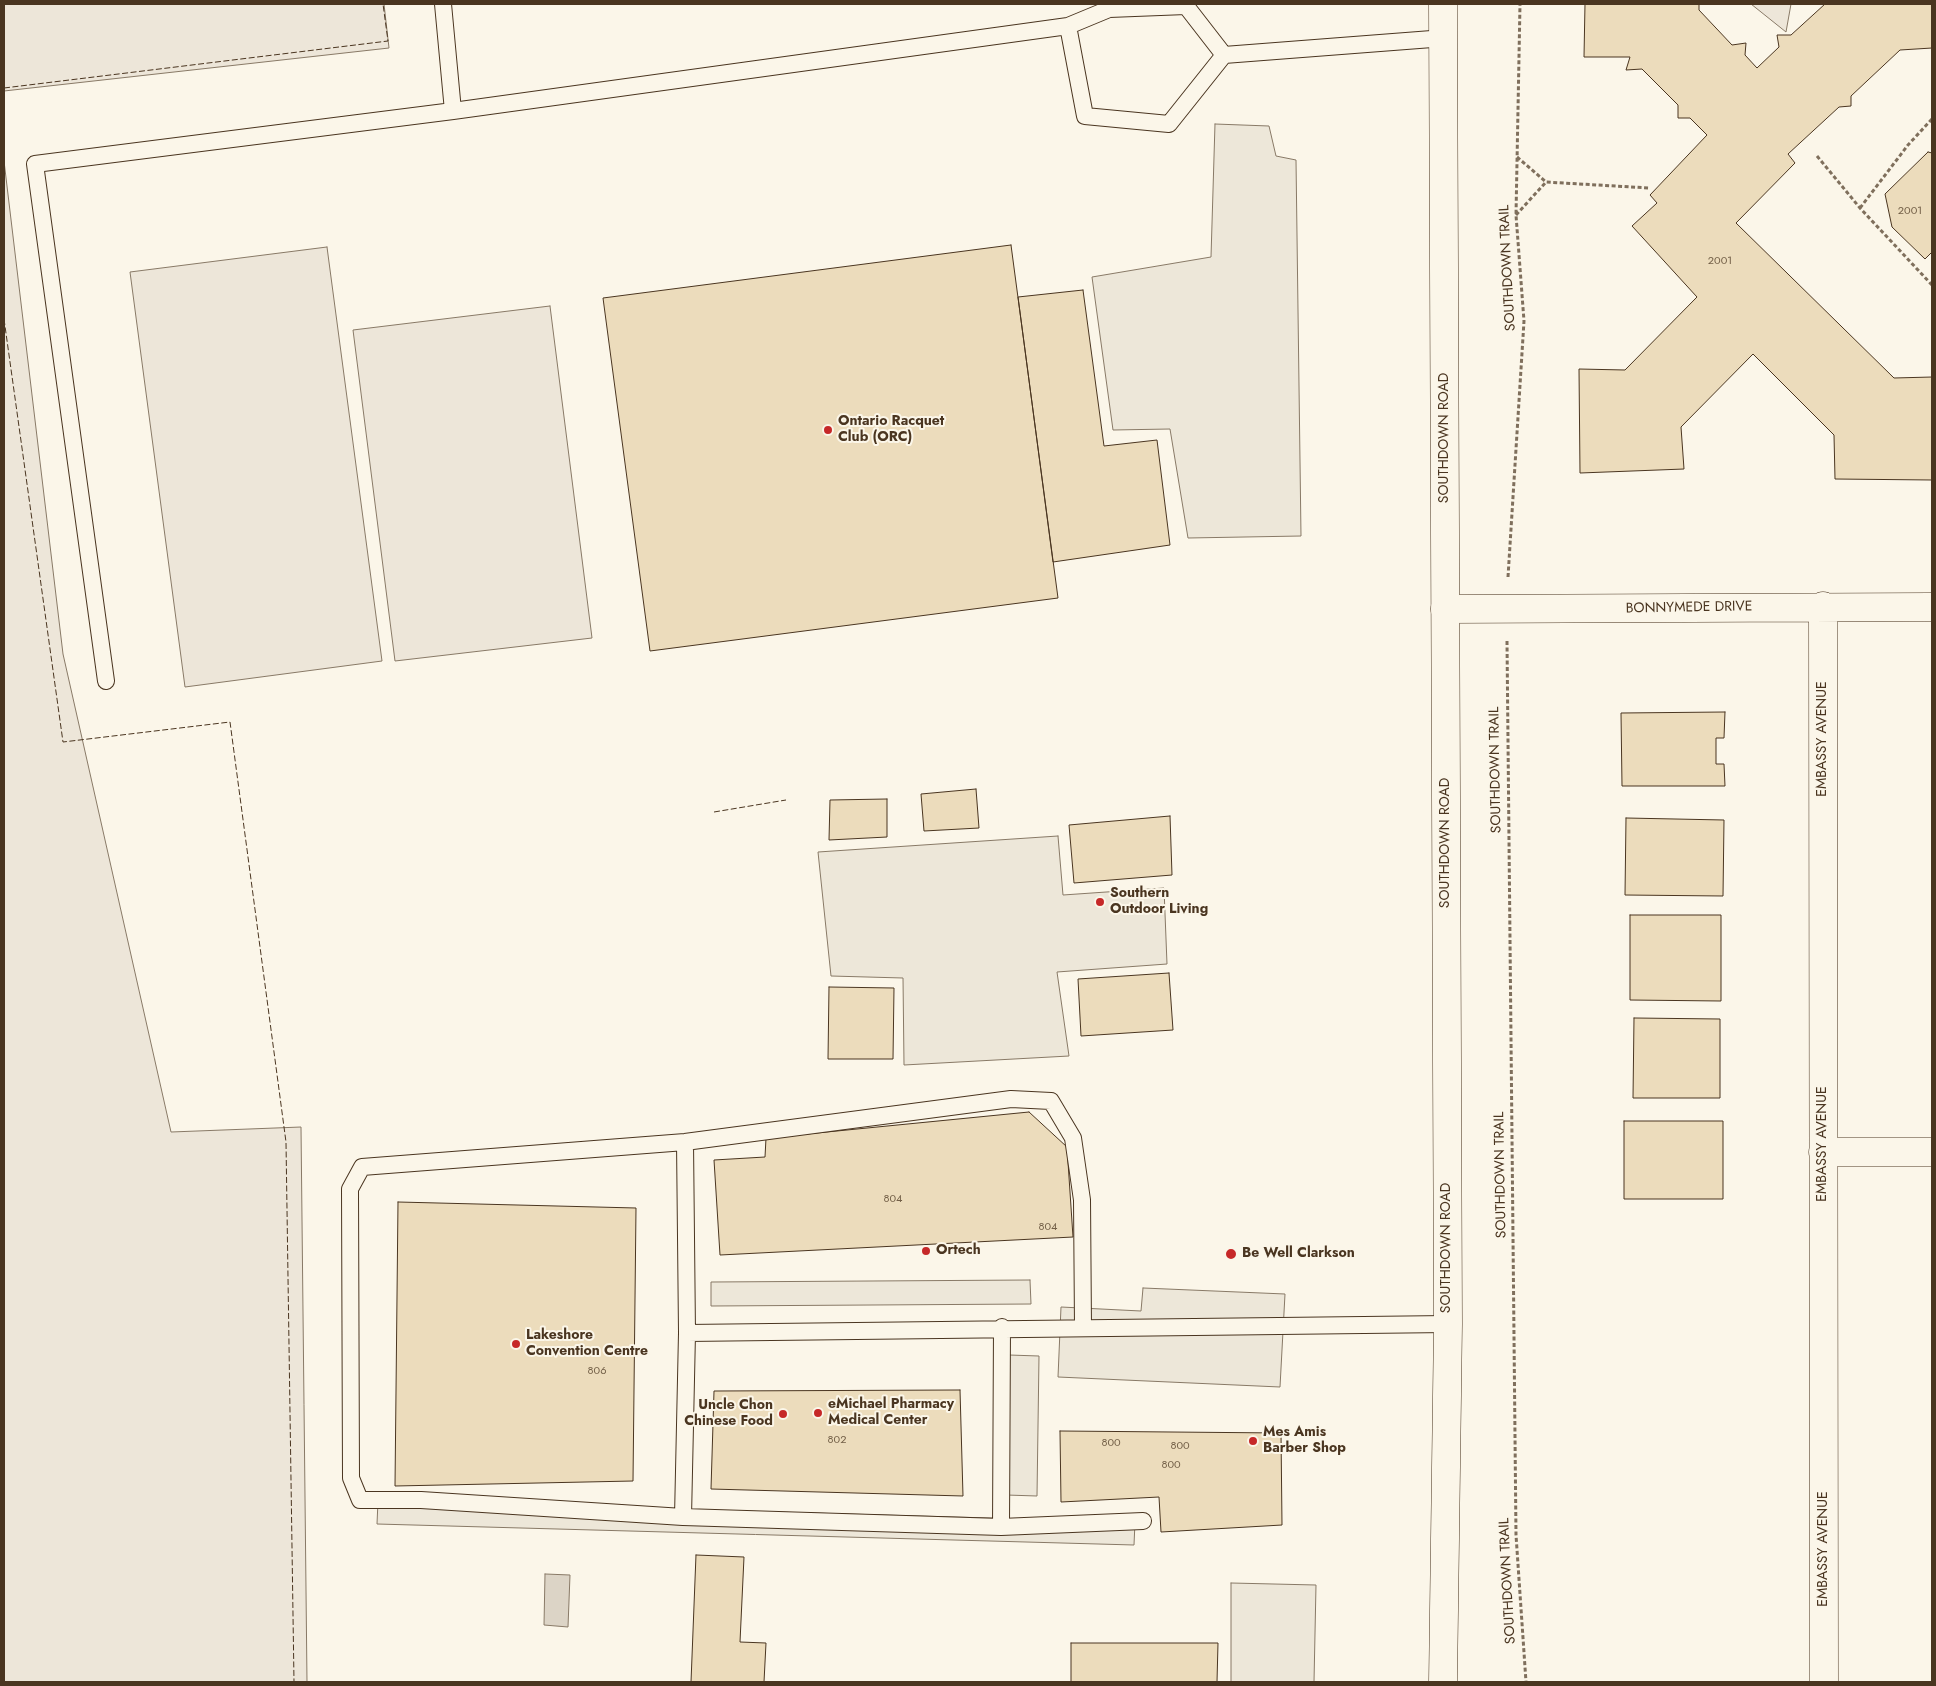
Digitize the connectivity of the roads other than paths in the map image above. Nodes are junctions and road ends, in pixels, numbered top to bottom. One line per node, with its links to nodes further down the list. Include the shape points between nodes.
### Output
1 (443, 4): 6 (lane)
2 (1443, 4): 4 (main road, SOUTHDOWN ROAD)
3 (1068, 26): 5 (lane, via 1109,9 1186,6); 5 (lane, via 1085,116 1169,124); 6 (lane)
4 (1445, 38): 5 (lane); 9 (main road, SOUTHDOWN ROAD)
5 (1224, 55)
6 (453, 111): 10 (lane, via 35,164)
7 (1823, 606): 8 (main road, BONNYMEDE DRIVE); 9 (main road, BONNYMEDE DRIVE); 12 (main road, EMBASSY AVENUE)
8 (1932, 607)
9 (1445, 609): 14 (main road, SOUTHDOWN ROAD)
10 (106, 681)
11 (685, 1142): 16 (lane, via 1011,1099 1051,1101 1073,1138 1081,1191); 17 (lane); 18 (lane, via 362,1167 350,1189 351,1478 360,1500 421,1500)
12 (1823, 1152): 13 (main road); 22 (main road, EMBASSY AVENUE)
13 (1932, 1152)
14 (1448, 1324): 16 (lane); 21 (main road, SOUTHDOWN ROAD)
15 (1002, 1327): 16 (lane); 17 (lane); 20 (lane)
16 (1083, 1327)
17 (686, 1333): 18 (lane)
18 (682, 1517): 20 (lane)
19 (1143, 1521): 20 (lane)
20 (1001, 1527)
21 (1444, 1682)
22 (1824, 1682)

